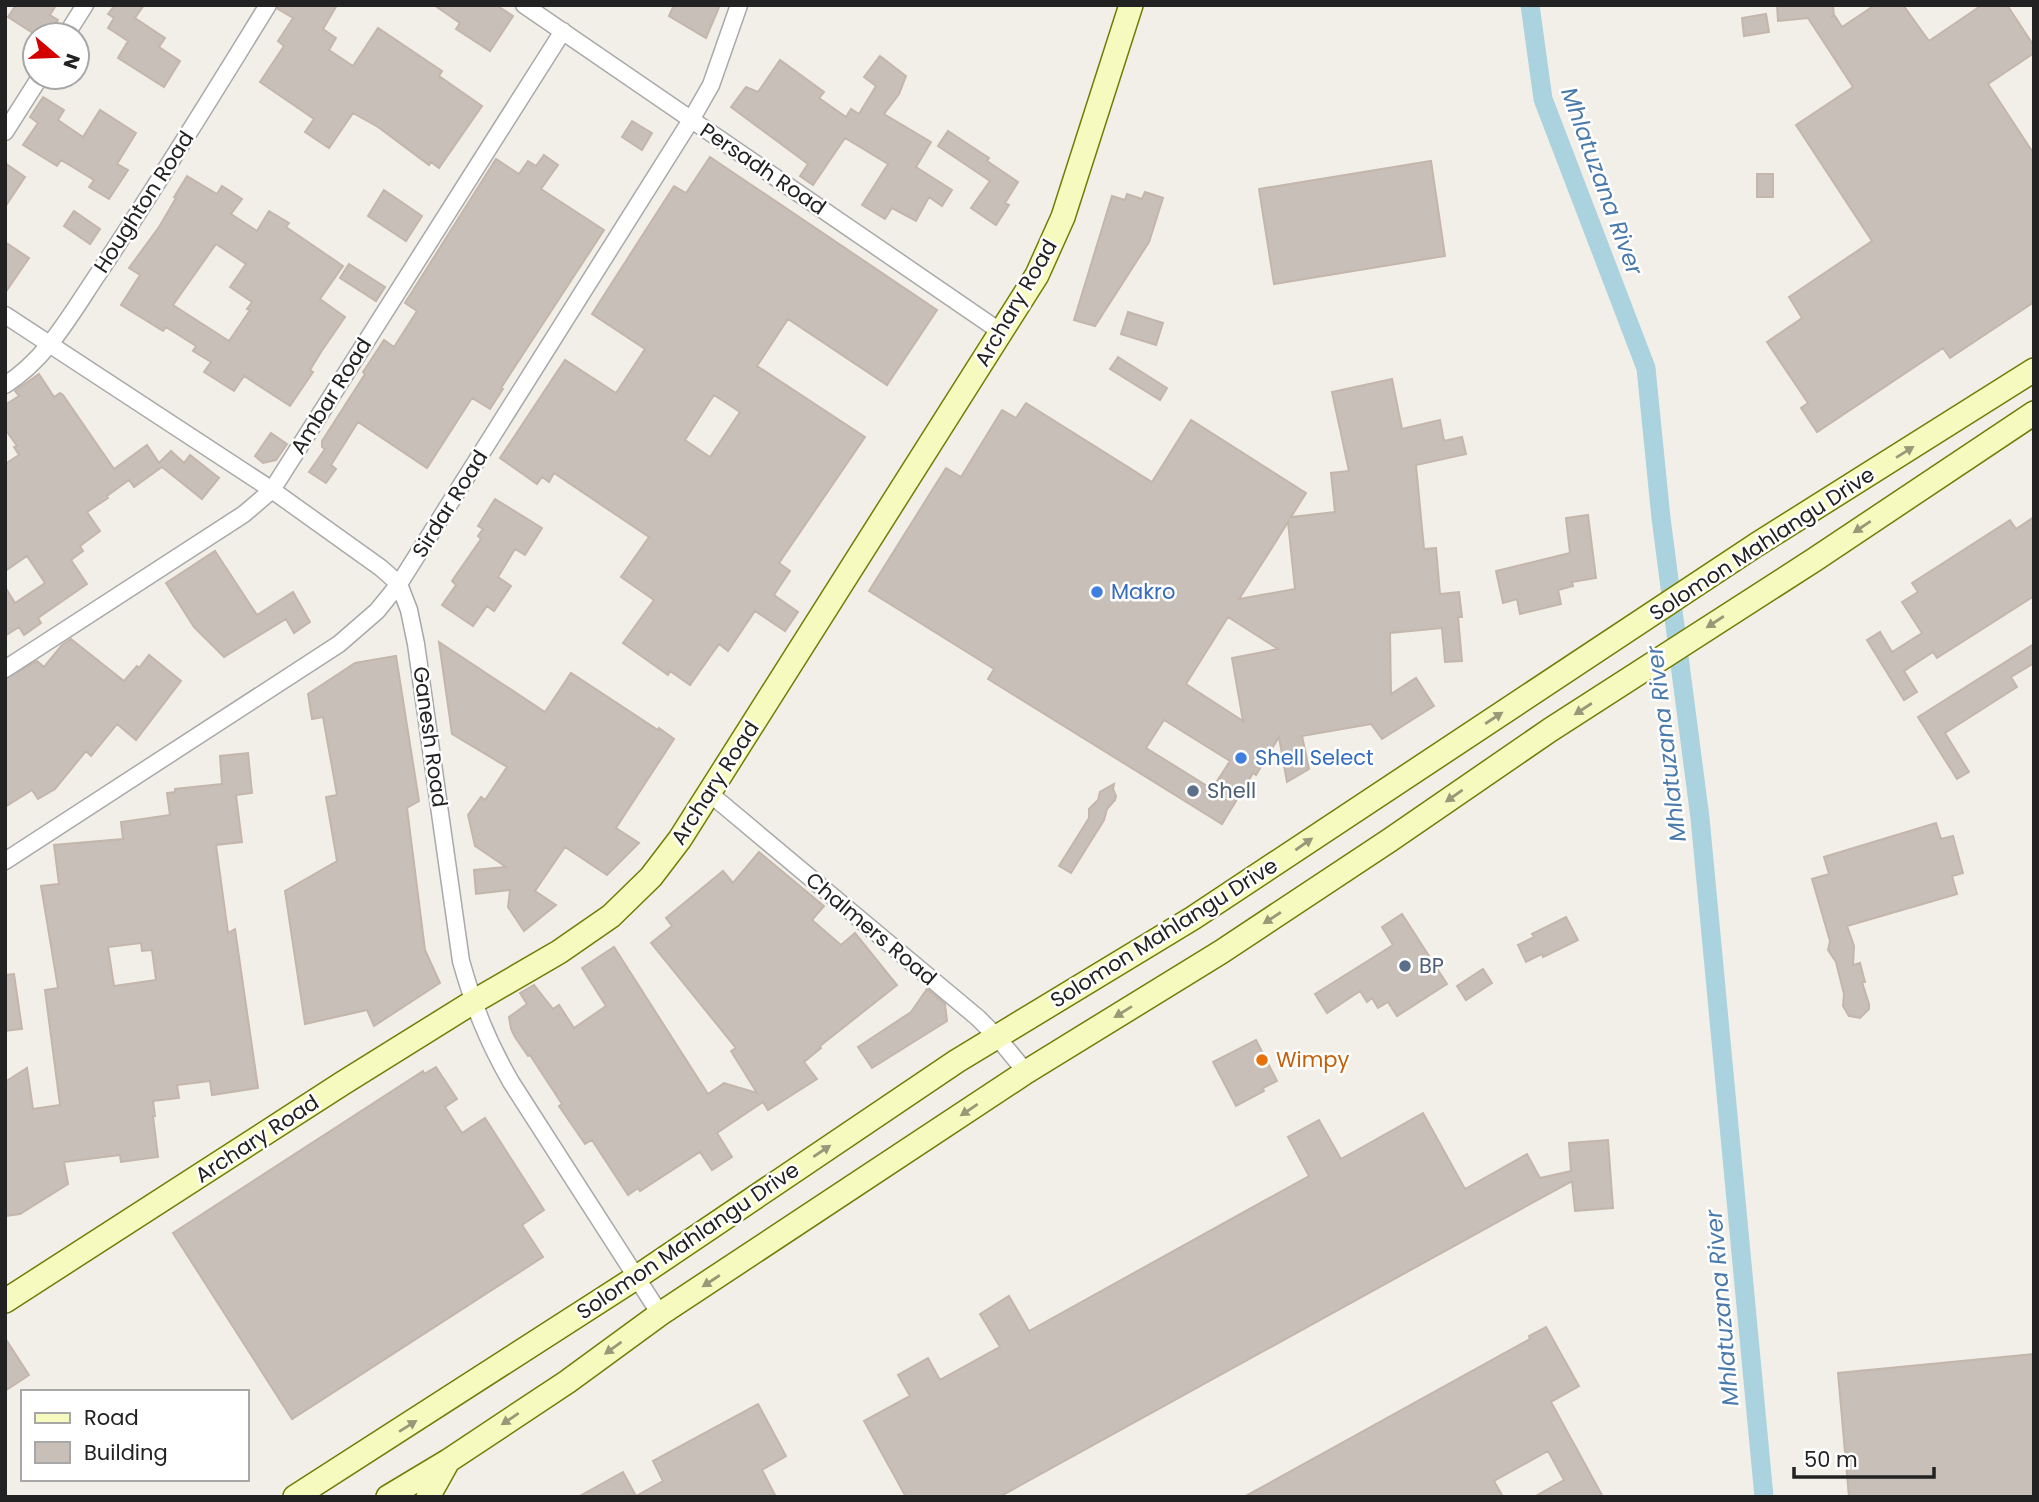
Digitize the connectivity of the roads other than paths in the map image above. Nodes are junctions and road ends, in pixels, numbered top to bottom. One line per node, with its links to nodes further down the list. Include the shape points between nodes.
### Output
1 (85, 5): 6 (street)
2 (268, 5): 13 (street, Houghton Road, via 132,224)
3 (524, 5): 7 (street, Persadh Road)
4 (738, 5): 9 (street, Sirdar Road, via 711,85)
5 (1131, 5): 12 (main road, Archary Road, via 1063,217 1037,275)
6 (75, 21)
7 (563, 31): 9 (street, Persadh Road); 17 (street, Ambar Road)
8 (31, 91): 10 (street)
9 (691, 120): 12 (street, Persadh Road); 18 (street, Sirdar Road)
10 (5, 132)
11 (5, 316): 13 (street)
12 (1001, 332): 20 (main road, Archary Road)
13 (50, 345): 15 (street, Houghton Road); 17 (street)
14 (2034, 370): 23 (main road, Solomon Mahlangu Drive, one-way to 14, via 1203,911 1764,541)
15 (5, 385)
16 (2034, 414): 24 (main road, Solomon Mahlangu Drive, one-way to 24, via 1233,944)
17 (272, 490): 18 (street); 19 (street, Ambar Road, via 244,514)
18 (399, 584): 21 (street, Sirdar Road, via 377,611 338,644); 22 (street, Ganesh Road, via 416,643 461,961)
19 (5, 669)
20 (709, 793): 22 (main road, Archary Road, via 651,877 611,916); 23 (street, Chalmers Road)
21 (5, 861)
22 (472, 1002): 25 (street, Ganesh Road, via 488,1043 511,1082); 26 (main road, Archary Road)
23 (997, 1037): 24 (street, Chalmers Road); 25 (main road, Solomon Mahlangu Drive, one-way to 23, via 875,1114)
24 (1026, 1072): 27 (main road, Solomon Mahlangu Drive, one-way to 27)
25 (637, 1277): 27 (street, Ganesh Road); 29 (main road, Solomon Mahlangu Drive, one-way to 25)
26 (5, 1301)
27 (660, 1314): 28 (main road, Solomon Mahlangu Drive, one-way to 28)
28 (448, 1461): 30 (main road, Solomon Mahlangu Drive); 31 (main road)
29 (295, 1497)
30 (388, 1497)
31 (428, 1497)

